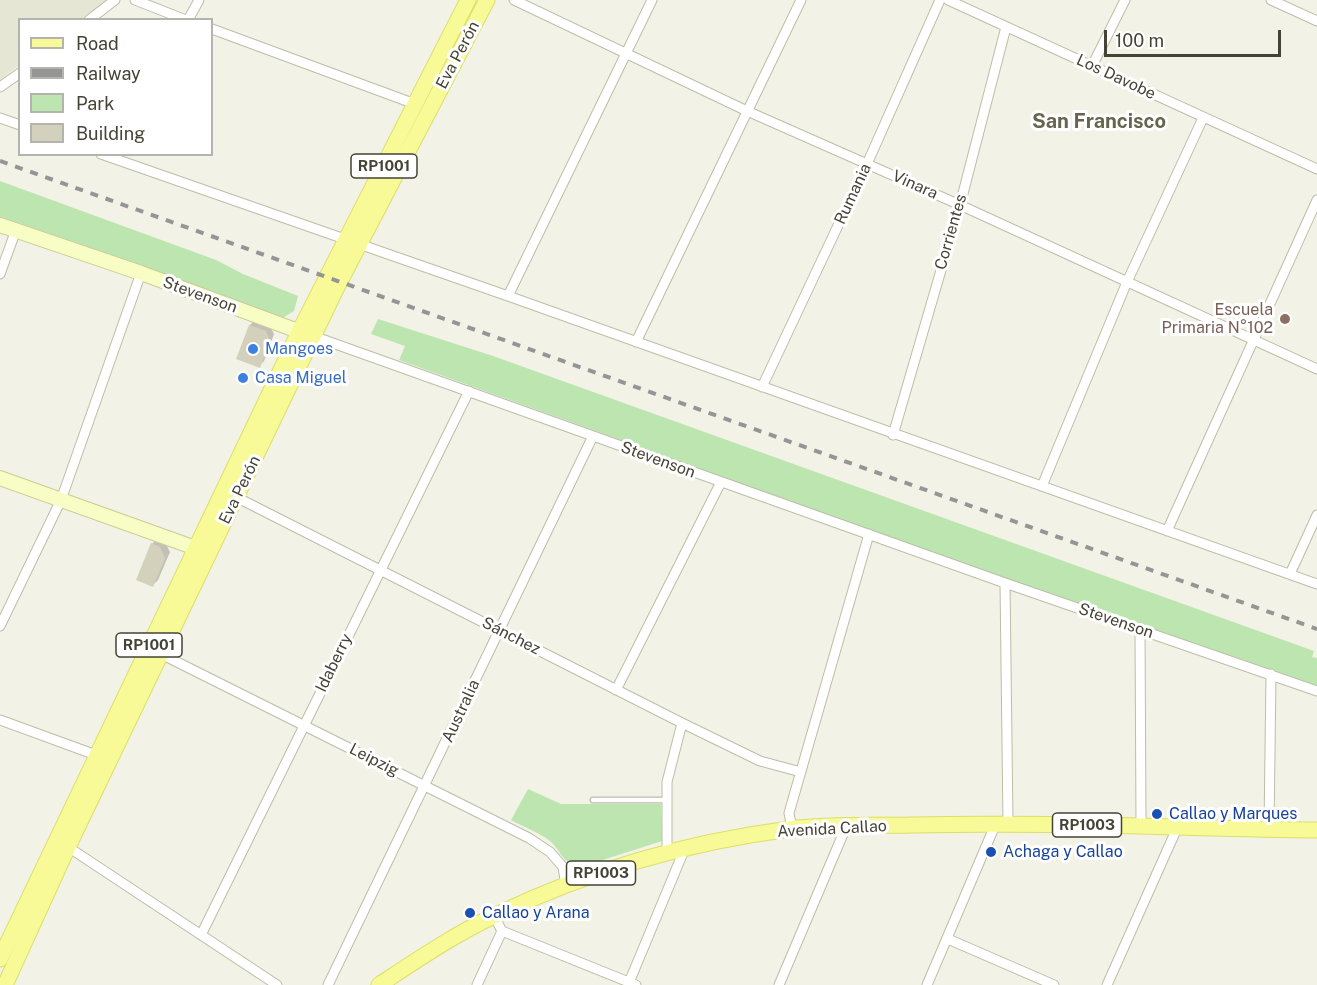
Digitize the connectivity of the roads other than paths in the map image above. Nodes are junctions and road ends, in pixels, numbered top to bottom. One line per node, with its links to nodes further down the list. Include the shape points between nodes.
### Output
1 (115, 0): 13 (street)
2 (135, 0): 14 (street)
3 (199, 0): 15 (street)
4 (468, 0): 23 (main road, Eva Perón / RP1001)
5 (487, 0): 35 (main road, Eva Perón / RP1001)
6 (514, 0): 19 (street, Vinara)
7 (652, 0): 19 (street)
8 (801, 0): 24 (street)
9 (940, 0): 29 (street, Rumania)
10 (948, 0): 17 (street, Los Davobe)
11 (1125, 0): 20 (street)
12 (1272, 0): 16 (street)
13 (92, 18)
14 (182, 18)
15 (188, 18)
16 (1317, 21)
17 (1006, 27): 20 (street, Los Davobe); 32 (street, Corrientes)
18 (213, 29): 23 (street)
19 (626, 54): 24 (street, Vinara); 39 (street)
20 (1092, 66): 26 (street, Los Davobe)
21 (18, 74): 22 (street)
22 (0, 87)
23 (416, 104): 35 (main road, Eva Perón / RP1001)
24 (747, 111): 29 (street, Vinara); 42 (street)
25 (0, 118): 27 (street)
26 (1203, 118): 30 (street, Los Davobe); 38 (street)
27 (18, 124)
28 (116, 157): 35 (street)
29 (867, 164): 32 (street, Vinara); 44 (street, Rumania)
30 (1317, 169)
31 (1317, 200): 41 (street)
32 (960, 205): 38 (street, Vinara); 46 (street, Corrientes)
33 (0, 225): 34 (street, Stevenson)
34 (16, 230): 36 (street, Stevenson); 37 (street)
35 (352, 243): 39 (street); 40 (main road, Eva Perón / RP1001)
36 (141, 273): 40 (street, Stevenson); 52 (street)
37 (0, 274)
38 (1127, 282): 41 (street, Vinara); 50 (street)
39 (508, 296): 42 (street)
40 (306, 334): 45 (street, Stevenson); 51 (main road, Eva Perón / RP1001)
41 (1254, 338): 43 (street, Vinara); 54 (street)
42 (636, 342): 44 (street)
43 (1317, 369)
44 (762, 387): 46 (street)
45 (469, 391): 47 (street, Stevenson); 57 (street, Idaberry)
46 (893, 435): 50 (street)
47 (593, 436): 49 (street, Stevenson); 63 (street, Australia)
48 (0, 478): 52 (street)
49 (721, 482): 55 (street, Stevenson); 66 (street)
50 (1042, 486): 54 (street)
51 (230, 495): 56 (main road, Eva Perón / RP1001); 57 (street, Sánchez)
52 (61, 500): 56 (street); 61 (street)
53 (1317, 515): 58 (street)
54 (1167, 531): 58 (street)
55 (869, 534): 59 (street, Stevenson); 72 (street)
56 (203, 550): 64 (main road, Eva Perón / RP1001); 71 (main road, Eva Perón / RP1001)
57 (380, 570): 63 (street, Sánchez); 70 (street, Idaberry)
58 (1290, 574): 60 (street)
59 (1005, 583): 62 (street, Stevenson); 76 (street)
60 (1317, 584)
61 (0, 626)
62 (1140, 628): 65 (street, Stevenson); 77 (street)
63 (500, 630): 66 (street, Sánchez); 73 (street, Australia)
64 (161, 654): 70 (street, Leipzig); 83 (main road, Eva Perón / RP1001)
65 (1271, 674): 67 (street, Stevenson); 81 (street)
66 (616, 690): 69 (street, Sánchez)
67 (1317, 691)
68 (0, 720): 71 (street)
69 (682, 723): 72 (street, Sánchez, via 760,761); 75 (street)
70 (303, 725): 73 (street, Leipzig); 89 (street, Idaberry)
71 (96, 754): 91 (main road, Eva Perón / RP1001)
72 (801, 772): 80 (street, via 789,813)
73 (425, 786): 86 (street, Leipzig, via 550,852 563,867); 95 (street, Australia)
74 (593, 800): 75 (lane)
75 (667, 800): 85 (street)
76 (1002, 823): 77 (main road, Avenida Callao / RP1003); 79 (main road, Avenida Callao / RP1003); 90 (street)
77 (1141, 826): 78 (main road, Avenida Callao / RP1003)
78 (1178, 826): 81 (main road, Avenida Callao / RP1003); 101 (street)
79 (846, 827): 80 (main road, Avenida Callao / RP1003); 98 (street)
80 (792, 829): 84 (main road, Avenida Callao / RP1003)
81 (1269, 829): 82 (main road, Avenida Callao / RP1003)
82 (1317, 830)
83 (68, 847): 89 (street); 93 (main road, Eva Perón / RP1001)
84 (685, 848): 85 (main road, Avenida Callao / RP1003); 92 (street)
85 (667, 853): 86 (main road, Avenida Callao / RP1003)
86 (566, 886): 87 (main road, Avenida Callao / RP1003)
87 (494, 916): 88 (street); 96 (main road, Avenida Callao / RP1003)
88 (502, 931): 92 (street); 97 (street)
89 (201, 935): 94 (street)
90 (948, 939): 99 (street); 100 (street)
91 (0, 959)
92 (631, 984)
93 (5, 985)
94 (277, 985)
95 (328, 985)
96 (379, 985)
97 (477, 985)
98 (779, 985)
99 (927, 985)
100 (1054, 985)
101 (1107, 985)

